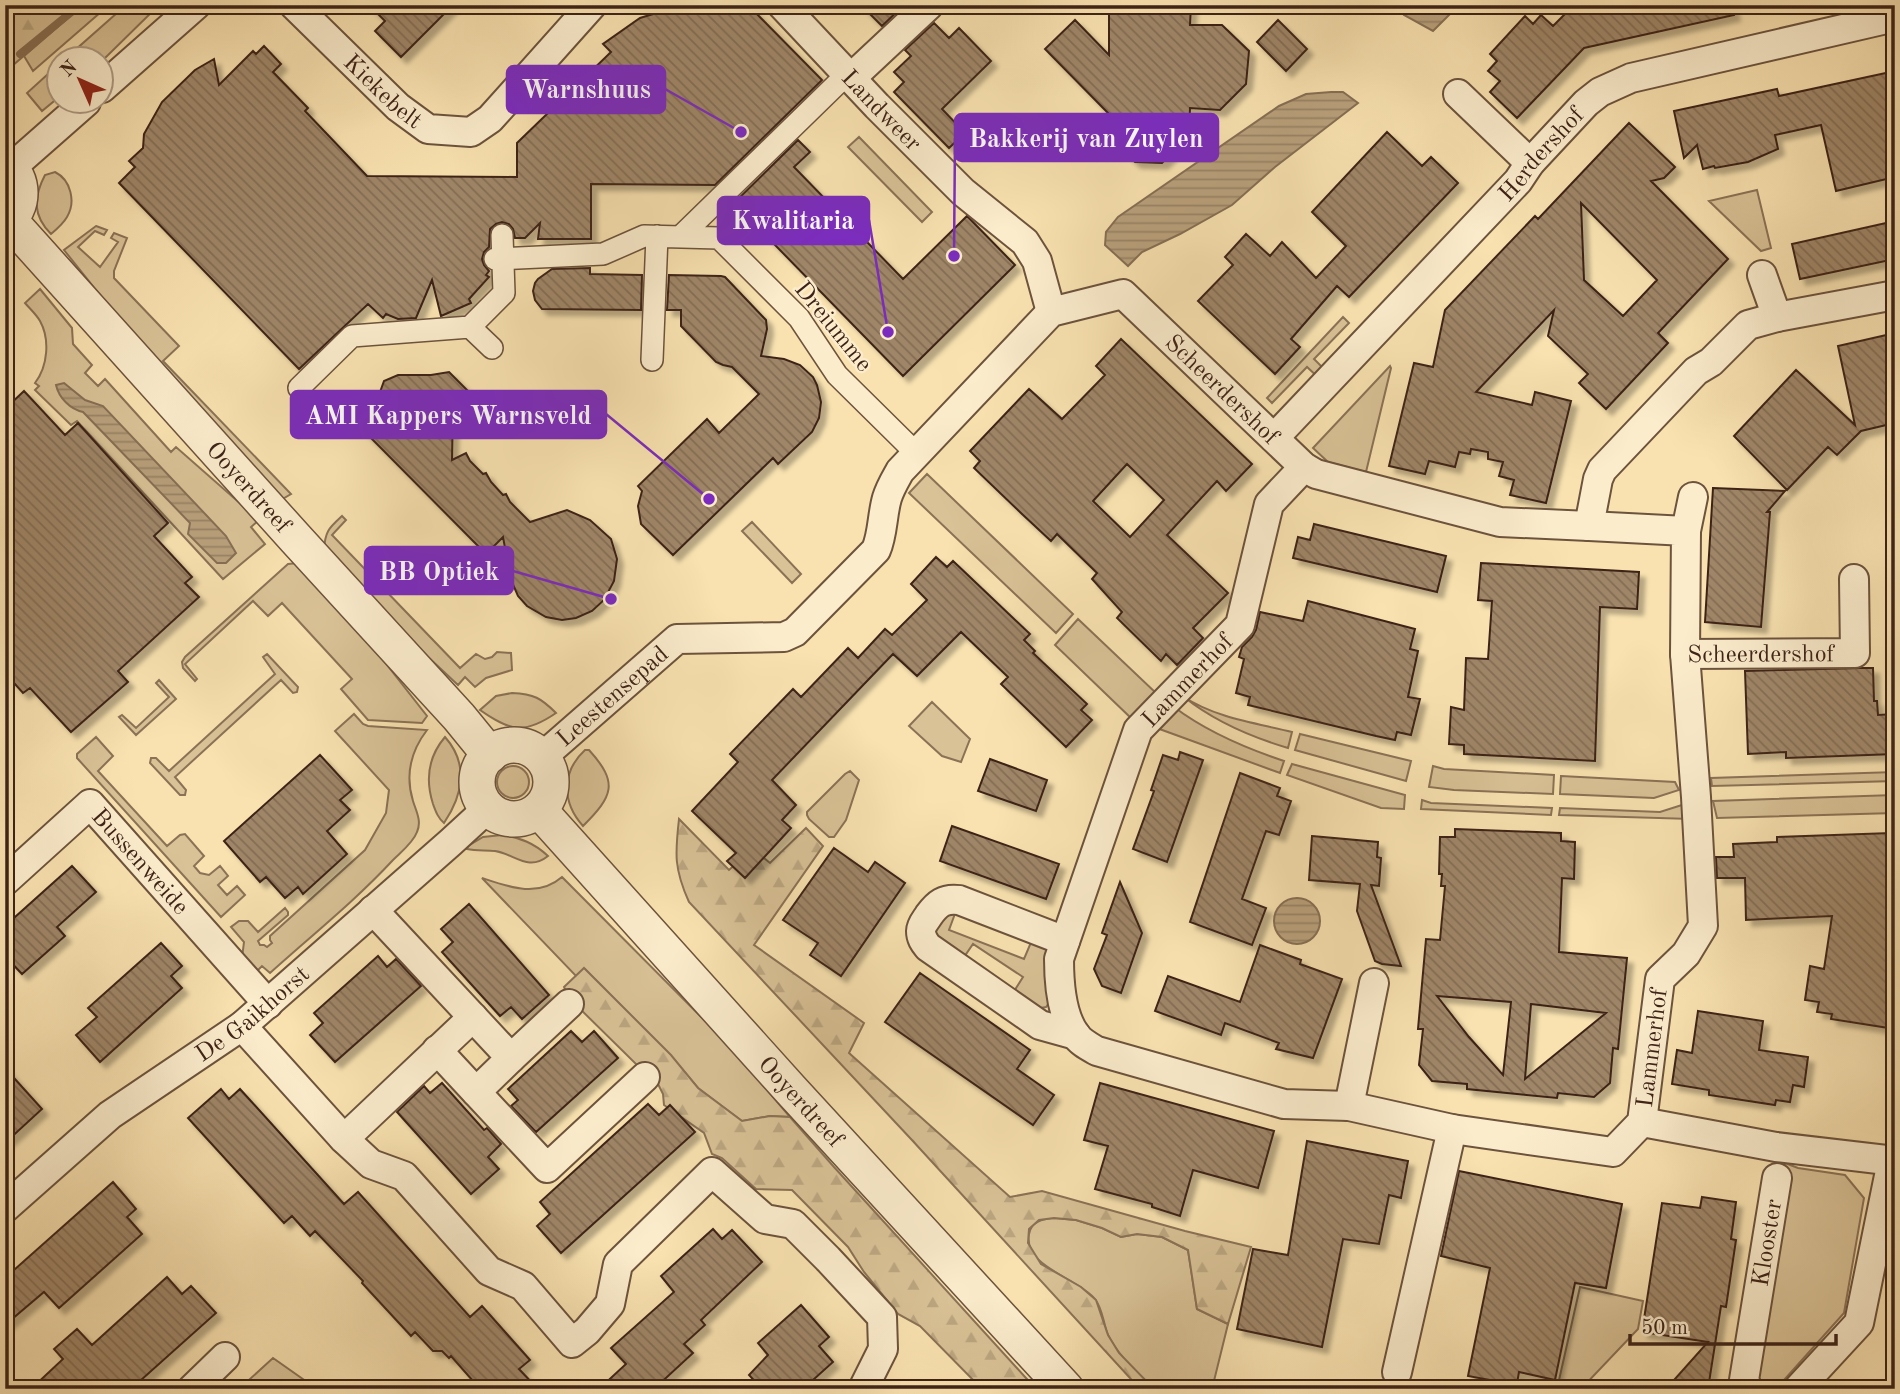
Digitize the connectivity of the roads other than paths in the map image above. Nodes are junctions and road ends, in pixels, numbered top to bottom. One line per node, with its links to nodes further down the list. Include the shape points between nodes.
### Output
1 (196, 5): 7 (street)
2 (294, 5): 3 (street, Kiekebelt, via 398,107 428,129 471,132 490,119)
3 (592, 5)
4 (782, 5): 8 (street, Landweer)
5 (929, 5): 8 (street)
6 (1892, 13): 11 (street, Herdershof, via 1616,83 1586,103)
7 (116, 76)
8 (851, 78): 16 (street, via 839,82); 20 (street, Landweer, via 963,192 1025,242 1037,261)
9 (1458, 94): 11 (street)
10 (69, 116): 12 (street)
11 (1530, 163): 26 (street, Herdershof)
12 (8, 165): 13 (street, via 20,183 21,195)
13 (7, 221): 34 (street, Ooyerdreef)
14 (502, 235): 17 (street)
15 (657, 236): 16 (street, Dreiumme); 17 (street, Dreiumme, via 644,236 603,254); 24 (street)
16 (681, 236): 27 (street, Dreiumme, via 719,238 799,318 837,375)
17 (499, 258): 22 (street, via 503,293)
18 (1762, 275): 21 (street)
19 (1895, 295): 21 (street)
20 (1051, 312): 26 (street, Scheerdershof, via 1123,294); 27 (street)
21 (1777, 317): 30 (street, via 1748,325 1696,371 1602,470)
22 (470, 327): 23 (street); 25 (street, via 352,336)
23 (492, 348)
24 (652, 360)
25 (299, 388)
26 (1274, 438): 28 (street, Scheerdershof)
27 (916, 453): 35 (street, Leestensepad, via 893,483 876,550 795,632 784,637 677,639)
28 (1304, 467): 30 (street, Scheerdershof, via 1500,522); 40 (street, Lammerhof, via 1269,504 1240,625 1138,730)
29 (1693, 497): 31 (street)
30 (1589, 526): 31 (street, Scheerdershof)
31 (1686, 531): 33 (street, Scheerdershof)
32 (1854, 579): 33 (street, Scheerdershof, via 1855,653)
33 (1685, 654): 52 (street, Lammerhof, via 1703,926 1686,954 1660,979)
34 (490, 755): 35 (street, via 516,745); 36 (street, via 477,781)
35 (542, 757): 37 (street, via 551,780 549,796)
36 (488, 808): 37 (street, via 513,819); 39 (street, De Gaikhorst)
37 (539, 810): 62 (street, Ooyerdreef)
38 (5, 881): 42 (street, Bussenweide, via 90,804)
39 (373, 910): 42 (street, De Gaikhorst); 44 (street)
40 (1065, 941): 46 (street, Lammerhof, via 1059,977 1067,1018); 46 (street, Lammerhof, via 950,898 935,906 921,933 928,947 1040,1025)
41 (1374, 983): 51 (street)
42 (268, 1004): 45 (street, De Gaikhorst)
43 (569, 1004): 48 (street)
44 (473, 1017): 47 (street); 48 (street)
45 (242, 1026): 54 (street); 57 (street, De Gaikhorst, via 110,1115)
46 (1076, 1035): 51 (street, Lammerhof, via 1097,1051 1284,1104)
47 (437, 1051): 50 (street); 54 (street)
48 (511, 1058): 50 (street)
49 (645, 1077): 50 (street, via 547,1168)
50 (476, 1092)
51 (1349, 1106): 53 (street, Lammerhof)
52 (1642, 1122): 53 (street, Lammerhof, via 1613,1152); 55 (street, Lammerhof, via 1776,1147)
53 (1452, 1129): 59 (street)
54 (344, 1139): 61 (street, via 371,1164 404,1176 489,1271 523,1286 572,1343 610,1304 618,1264 712,1172 765,1219 793,1224 882,1317 883,1349)
55 (1893, 1161): 64 (street, via 1859,1323)
56 (1777, 1178): 63 (street, Klooster, via 1744,1380)
57 (5, 1208)
58 (225, 1357): 60 (street)
59 (1397, 1372)
60 (192, 1389)
61 (863, 1389)
62 (1066, 1389)
63 (1748, 1389)
64 (1798, 1389)

